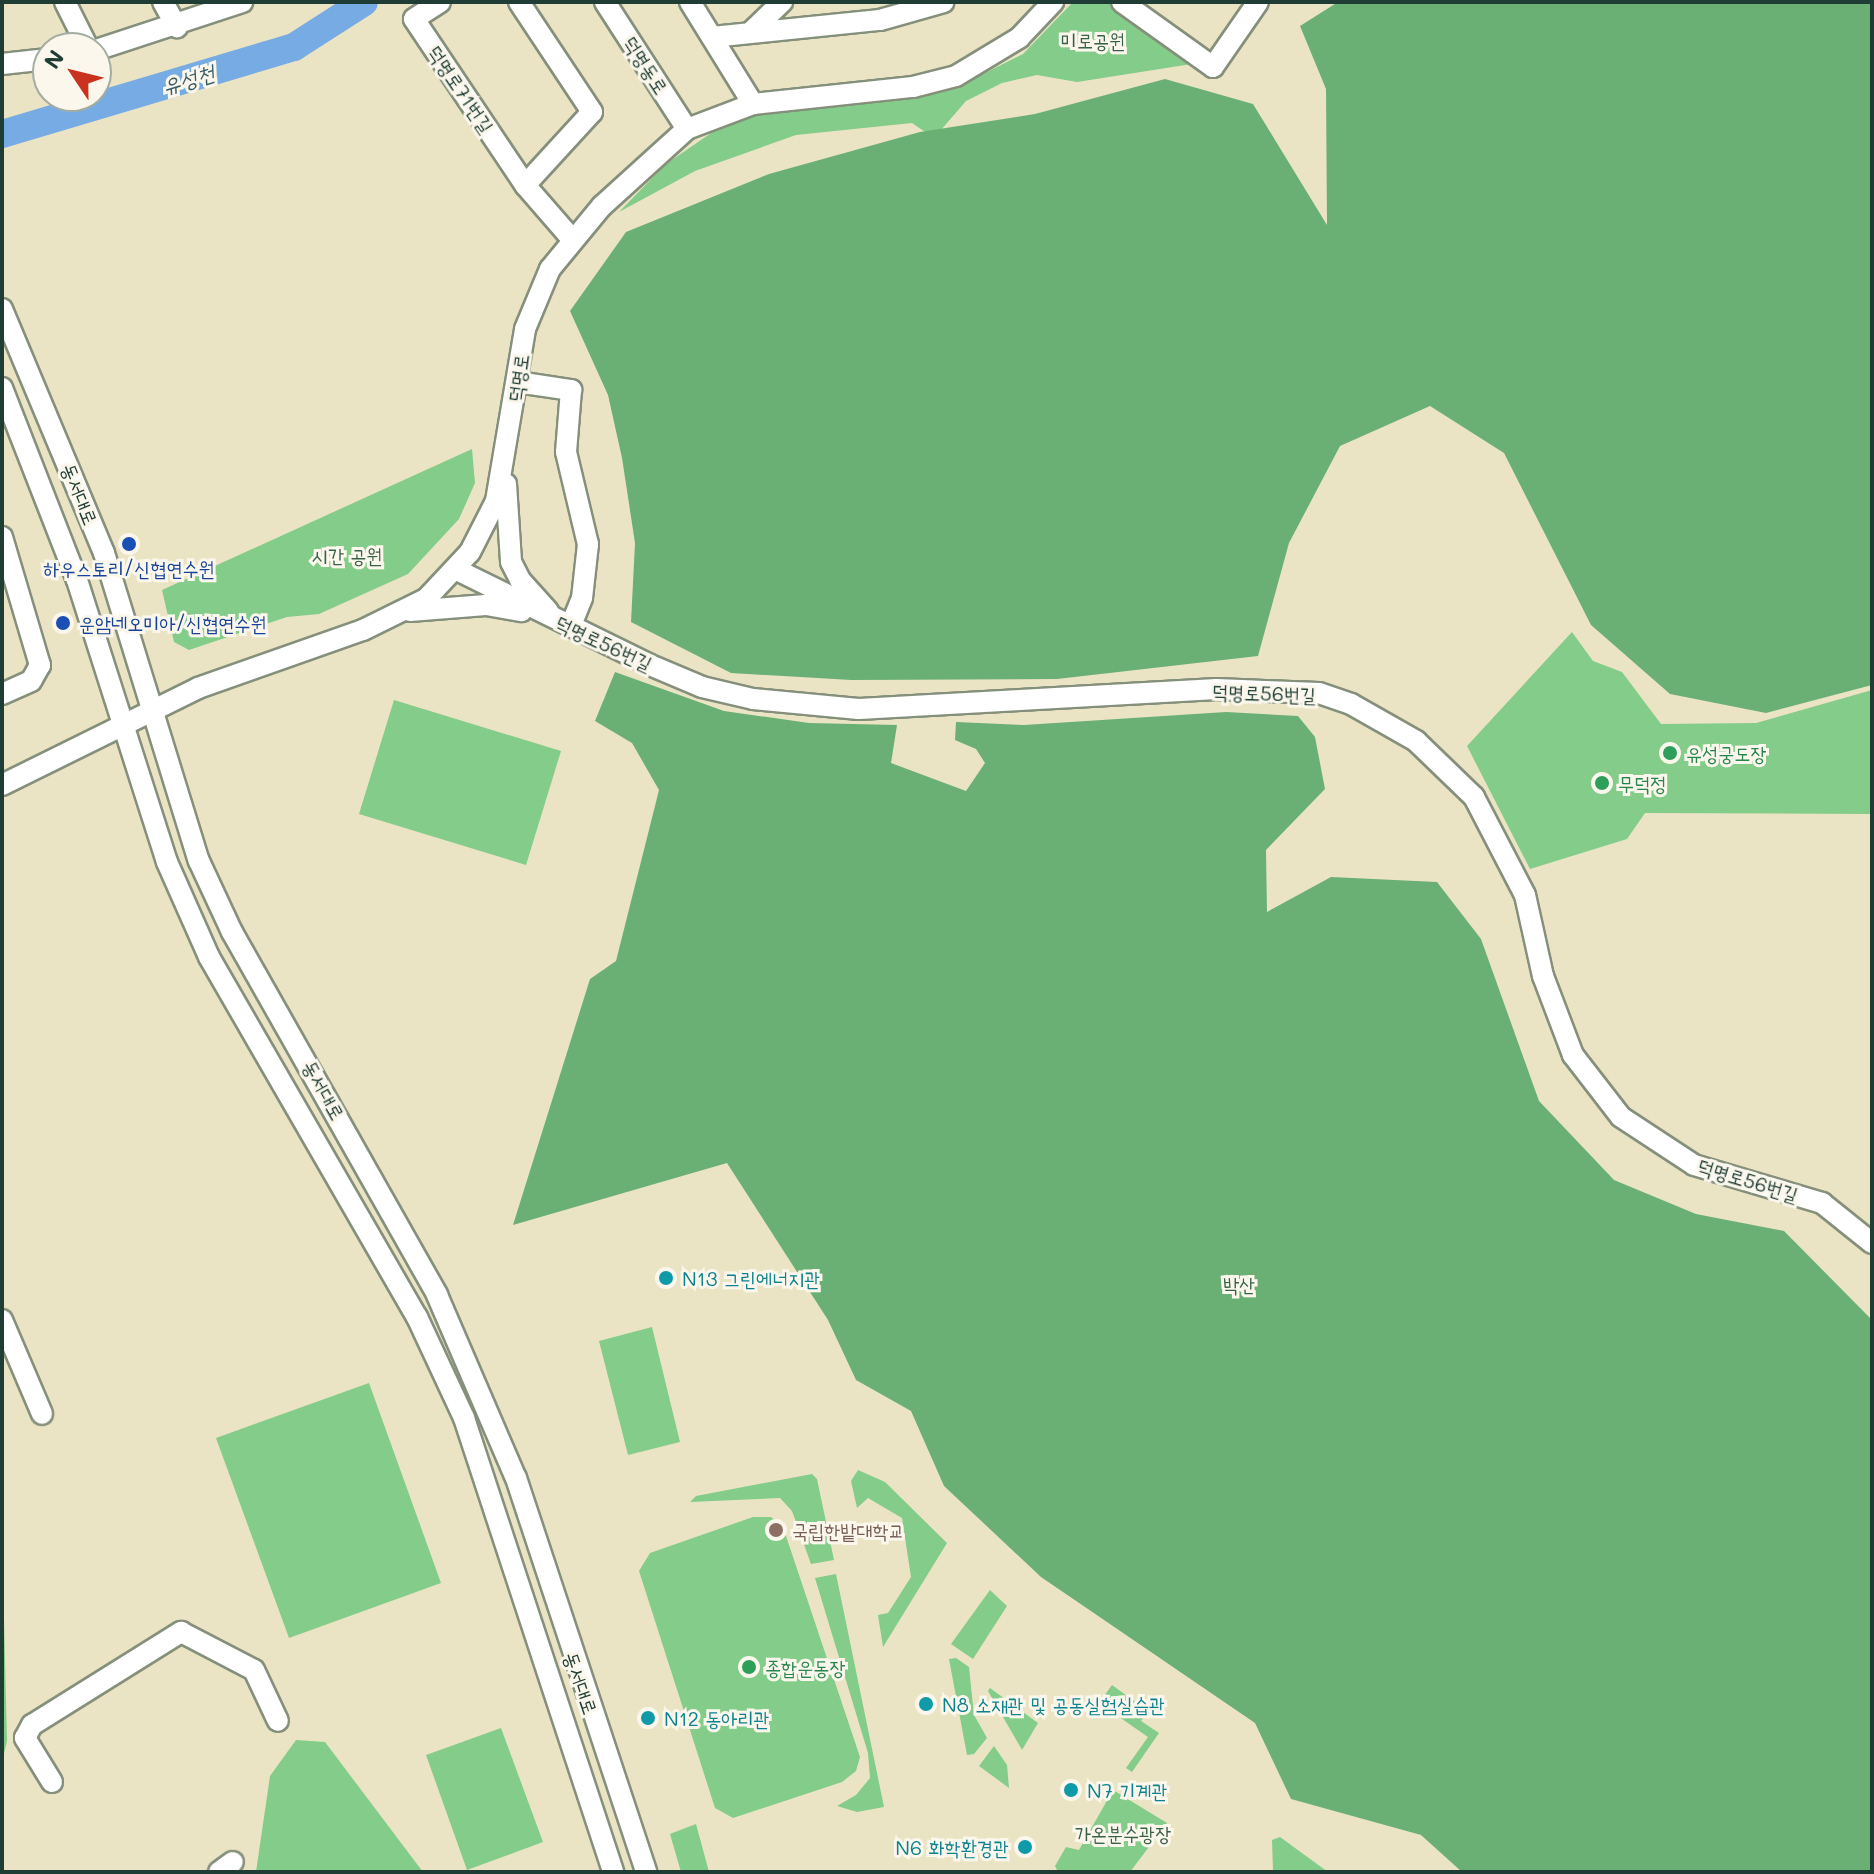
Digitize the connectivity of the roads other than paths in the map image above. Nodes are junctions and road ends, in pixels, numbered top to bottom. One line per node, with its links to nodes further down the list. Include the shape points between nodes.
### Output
1 (65, 2): 14 (street)
2 (163, 2): 13 (street)
3 (242, 2): 13 (street)
4 (440, 2): 22 (street, 덕명로71번길, via 414,19)
5 (519, 2): 22 (street, via 592,112)
6 (605, 2): 21 (street, 덕명동로)
7 (690, 2): 16 (street)
8 (782, 2): 15 (street)
9 (944, 2): 15 (street, via 880,20)
10 (1053, 2): 20 (street, 덕명로, via 1019,38 956,76 913,87)
11 (1258, 2): 12 (street, via 1213,67)
12 (1135, 6)
13 (177, 27): 17 (street)
14 (80, 32)
15 (750, 33): 16 (street)
16 (712, 37): 20 (street)
17 (112, 45)
18 (32, 61): 19 (street)
19 (2, 64)
20 (753, 104): 21 (street, 덕명로)
21 (687, 129): 23 (street, 덕명로)
22 (525, 185): 23 (street, 덕명로71번길)
23 (571, 238): 25 (street, 덕명로, via 535,298)
24 (2, 309): 33 (street, 동서대로, via 104,553)
25 (517, 382): 27 (street, 덕명로); 31 (street, via 571,390 566,452 588,544 582,598)
26 (4, 396): 34 (street, 동서대로, via 77,580)
27 (505, 470): 29 (street, 덕명로, via 484,528); 31 (street, via 511,562 526,587)
28 (2, 537): 32 (street, via 40,665 31,681)
29 (455, 569): 30 (street, 덕명로); 31 (street, 덕명로56번길)
30 (408, 611): 31 (street, via 486,605); 33 (street, 덕명로, via 198,688)
31 (565, 625): 36 (street, 덕명로56번길, via 702,687 812,707 1024,703 1216,689 1319,693 1351,704 1416,741 1474,797 1525,895 1543,976 1573,1055 1621,1117 1694,1165 1822,1203)
32 (2, 694)
33 (152, 712): 34 (street, 덕명로); 42 (street, 동서대로, via 180,809 232,932 437,1295 472,1373 516,1478)
34 (123, 726): 35 (street, 덕명로); 41 (street, 동서대로, via 167,862 209,957 409,1303 464,1418)
35 (2, 785)
36 (1872, 1243)
37 (2, 1320): 38 (street)
38 (42, 1414)
39 (278, 1721): 40 (street, via 254,1670 181,1632 32,1725 25,1738)
40 (52, 1782)
41 (613, 1872)
42 (646, 1872)

